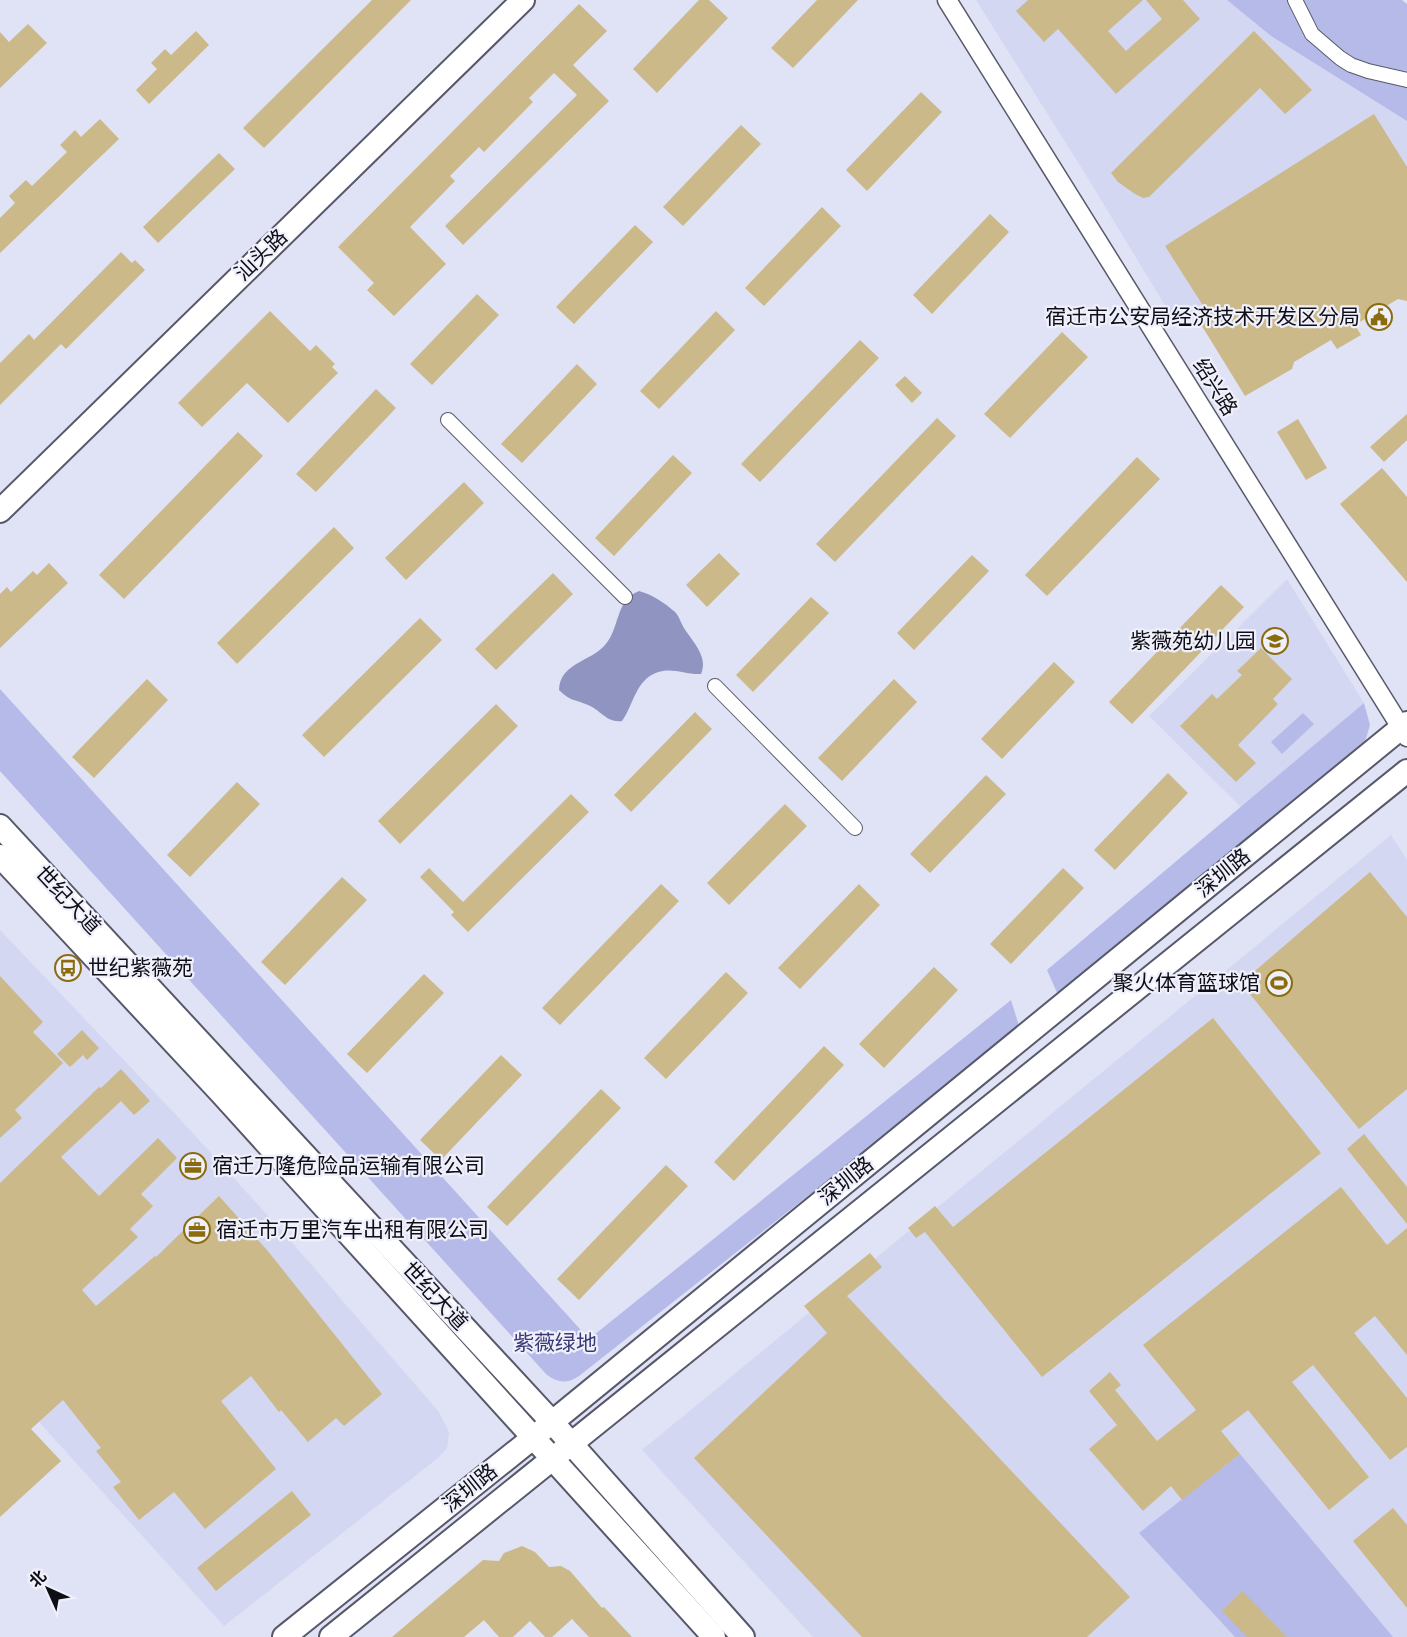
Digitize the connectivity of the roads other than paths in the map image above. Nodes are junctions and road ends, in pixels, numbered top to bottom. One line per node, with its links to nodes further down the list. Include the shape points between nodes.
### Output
1 (505, 0): 7 (street, 汕头路)
2 (523, 0): 8 (street, 汕头路)
3 (947, 0): 11 (street, 绍兴路)
4 (1295, 0): 5 (street, via 1312,34 1340,58 1368,71)
5 (1407, 80)
6 (448, 420): 9 (street)
7 (0, 493)
8 (0, 511)
9 (625, 597)
10 (715, 686): 14 (street)
11 (1405, 729): 16 (street, 深圳路)
12 (1407, 771): 18 (street, 深圳路)
13 (0, 826): 16 (street, 世纪大道)
14 (855, 828)
15 (0, 856): 17 (street, 世纪大道)
16 (552, 1422): 17 (street, 深圳路); 18 (street, 世纪大道)
17 (534, 1437): 19 (street, 世纪大道); 20 (street, 深圳路)
18 (572, 1445): 19 (street, 深圳路); 23 (street, 世纪大道)
19 (554, 1459): 21 (street, 深圳路); 22 (street, 世纪大道)
20 (284, 1637)
21 (331, 1637)
22 (714, 1637)
23 (743, 1637)

